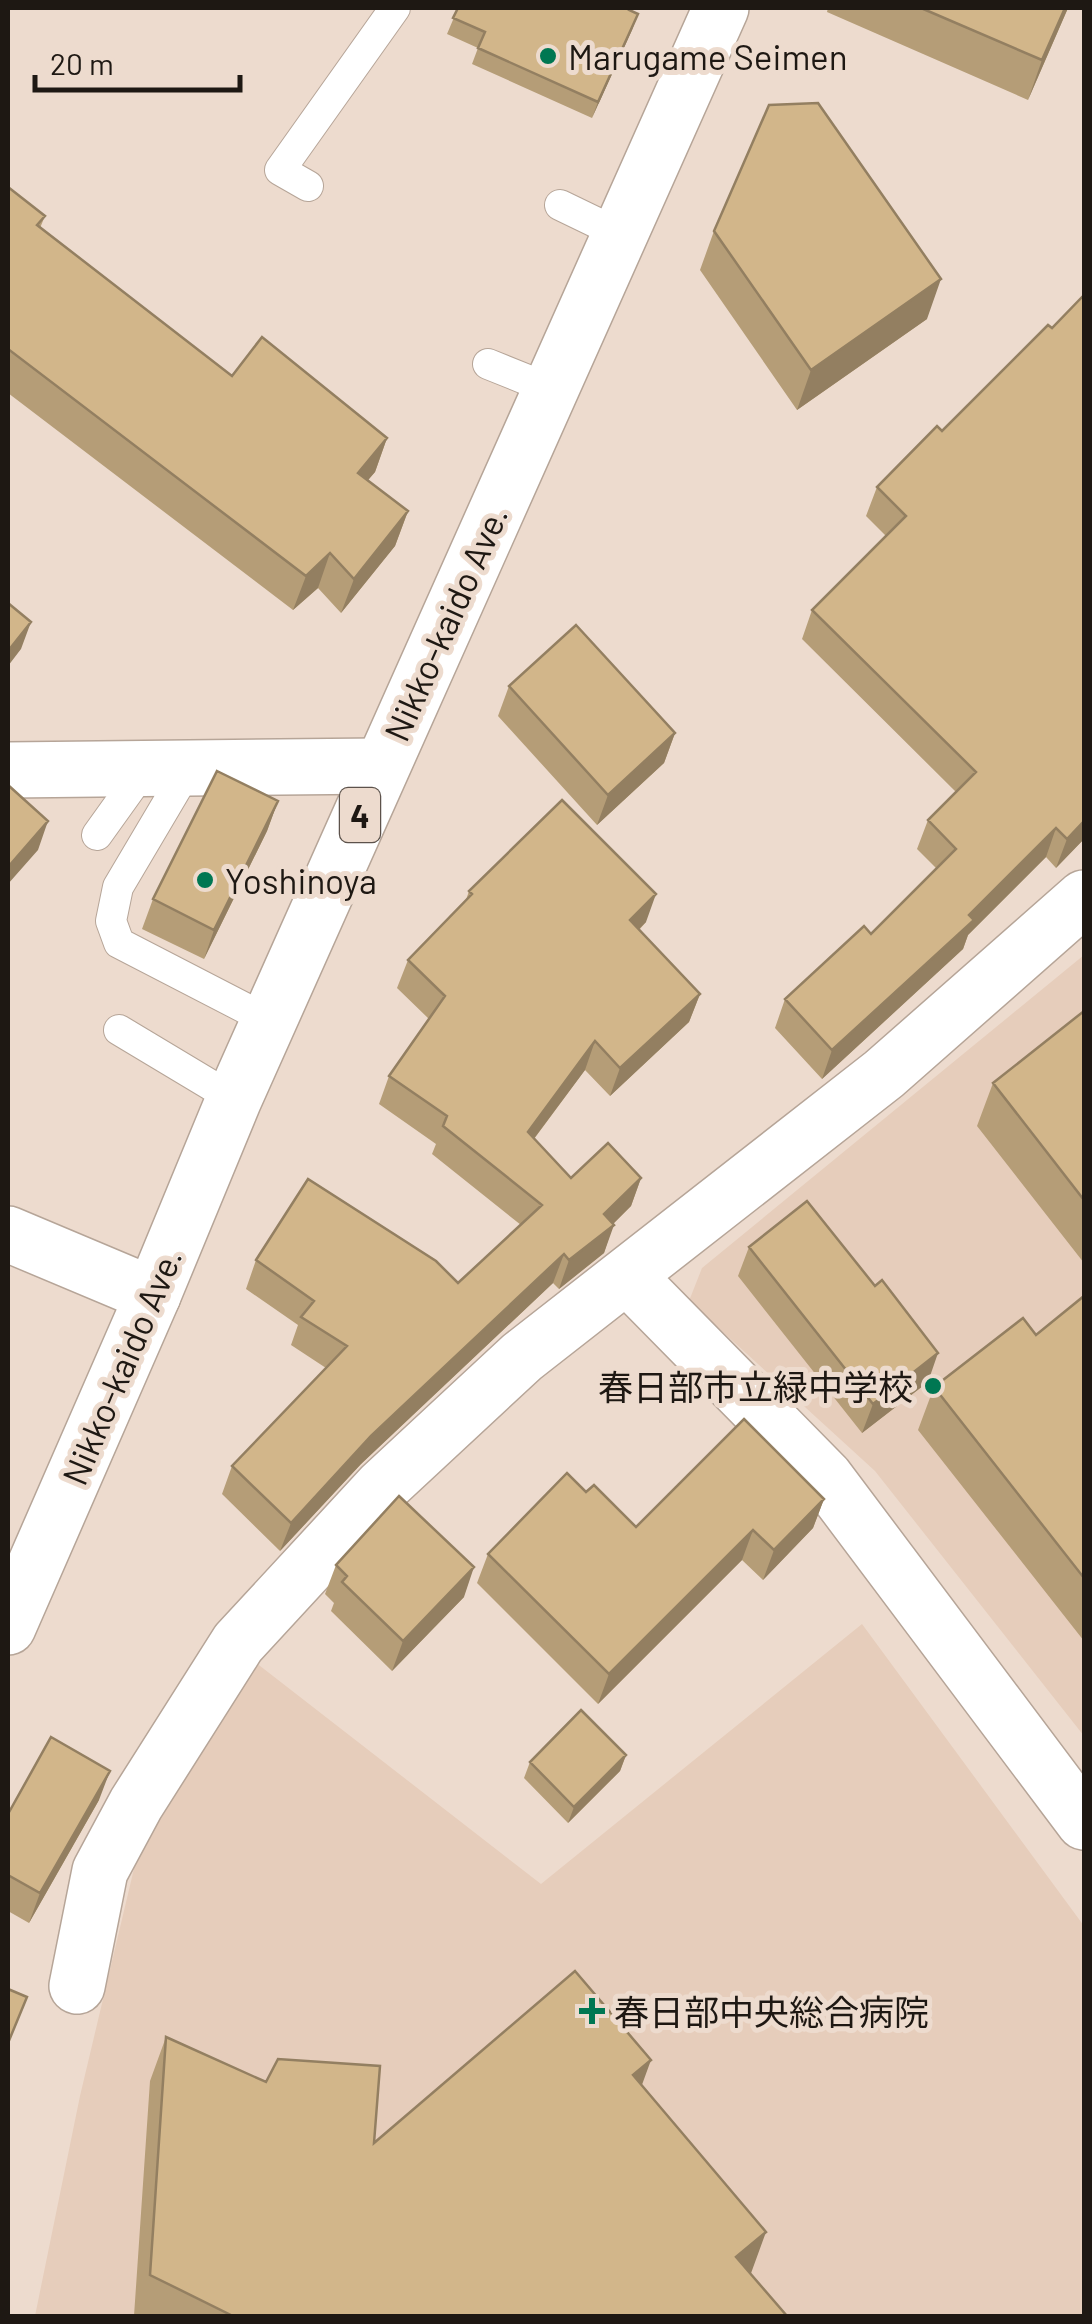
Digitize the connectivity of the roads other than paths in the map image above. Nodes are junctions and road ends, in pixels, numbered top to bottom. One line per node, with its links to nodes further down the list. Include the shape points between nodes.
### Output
1 (395, 8): 3 (lane, via 280,170)
2 (720, 8): 5 (main road, Nikko-kaido Ave. / 4)
3 (308, 186)
4 (560, 205): 5 (lane)
5 (620, 234): 7 (main road, Nikko-kaido Ave. / 4)
6 (488, 364): 7 (lane)
7 (550, 389): 8 (main road, Nikko-kaido Ave. / 4)
8 (381, 766): 9 (main road); 13 (main road, Nikko-kaido Ave. / 4)
9 (167, 768): 10 (main road); 11 (lane); 13 (lane, via 110,921 119,943)
10 (8, 770)
11 (97, 835)
12 (1084, 898): 17 (main road, via 884,1074)
13 (270, 1021): 15 (main road, Nikko-kaido Ave. / 4)
14 (119, 1030): 15 (lane)
15 (234, 1100): 18 (main road, Nikko-kaido Ave. / 4)
16 (8, 1234): 18 (main road)
17 (627, 1276): 20 (main road, via 825,1477); 21 (main road, via 522,1357 382,1486 238,1642 100,1871)
18 (153, 1294): 19 (main road, Nikko-kaido Ave. / 4)
19 (8, 1627)
20 (1084, 1822)
21 (76, 1986)

